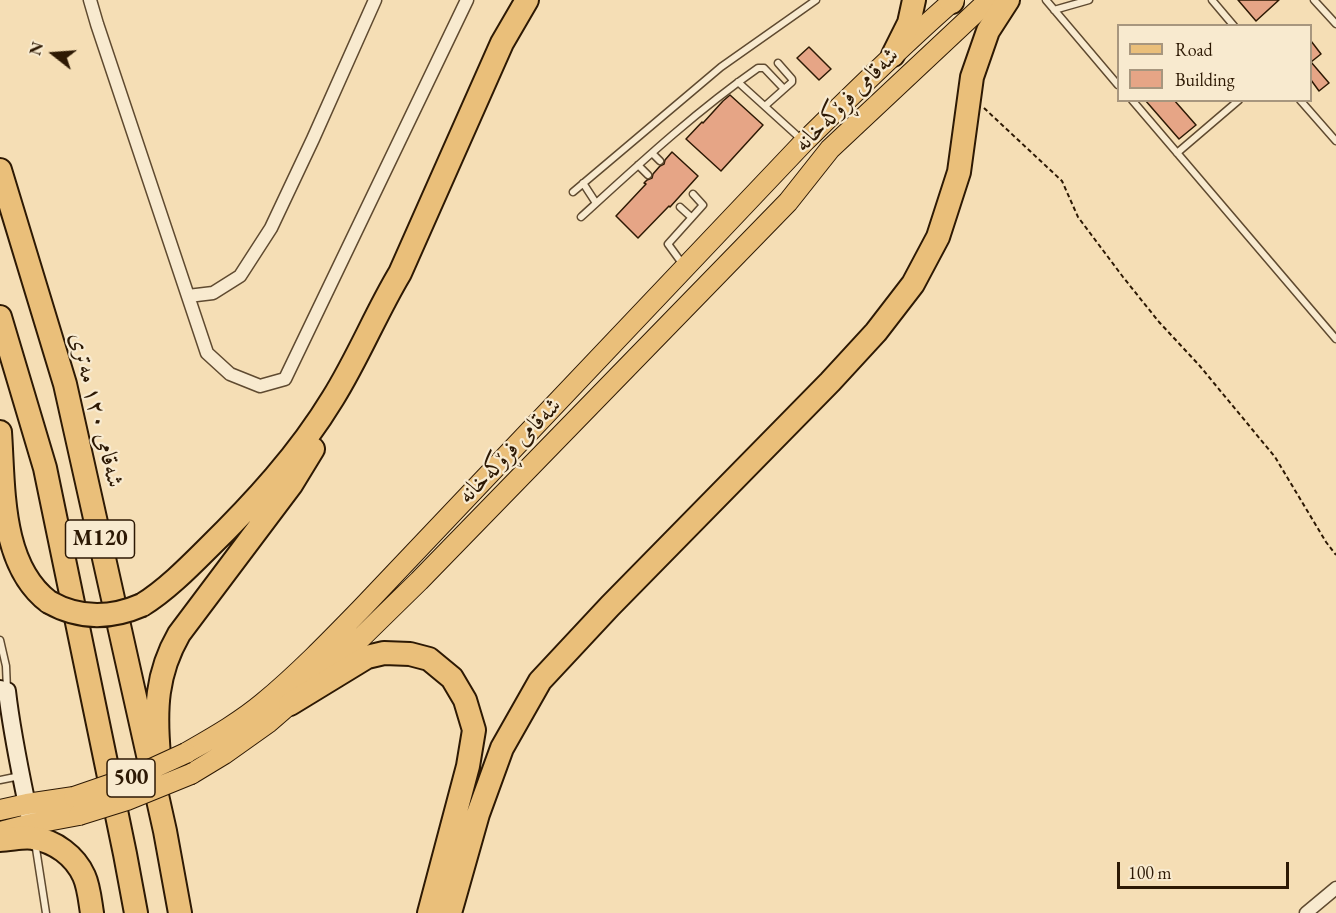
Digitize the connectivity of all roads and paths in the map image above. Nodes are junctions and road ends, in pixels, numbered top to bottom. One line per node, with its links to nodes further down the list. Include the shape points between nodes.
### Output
1 (90, 0): 45 (street)
2 (375, 0): 45 (street, via 271,228 240,276 213,293)
3 (467, 0): 45 (street, via 285,379 260,386 230,374 207,353)
4 (527, 0): 44 (highway, via 502,43)
5 (816, 0): 36 (lane, via 722,67)
6 (914, 0): 17 (highway, via 909,23)
7 (988, 0): 13 (main road, شەقامی فڕۆکەخانە)
8 (1008, 0): 69 (highway, via 987,30 972,77 959,172 938,237 913,284 830,382 540,681 502,748 478,814)
9 (1046, 0): 14 (lane)
10 (1089, 0): 14 (lane)
11 (1212, 0): 15 (lane)
12 (1314, 0): 16 (lane)
13 (956, 5): 17 (main road, شەقامی فڕۆکەخانە); 29 (main road, شەقامی فڕۆکەخانە)
14 (1054, 10): 20 (lane)
15 (1232, 24)
16 (1336, 24)
17 (893, 56): 27 (main road, شەقامی فڕۆکەخانە)
18 (778, 63): 21 (lane, via 792,79)
19 (738, 82): 21 (lane, via 762,67); 25 (lane); 30 (lane)
20 (1117, 83)
21 (784, 89): 25 (lane)
22 (1134, 102): 31 (lane)
23 (1235, 102): 31 (lane)
24 (1302, 102): 28 (lane)
25 (765, 106): 27 (lane)
26 (982, 106): 49 (path, via 1062,181 1078,217 1159,322 1275,458)
27 (809, 137): 29 (main road); 43 (main road, شەقامی فڕۆکەخانە)
28 (1336, 141)
29 (830, 149): 52 (main road, شەقامی فڕۆکەخانە, via 763,228 419,581)
30 (652, 153): 32 (lane); 33 (lane)
31 (1177, 153): 47 (lane)
32 (660, 161)
33 (638, 165): 35 (lane); 39 (lane)
34 (0, 170): 60 (highway, شەقامی ١٢٠ مەتری / M120, via 65,384)
35 (648, 175)
36 (583, 183): 37 (lane); 39 (lane)
37 (573, 192)
38 (693, 194): 42 (lane, via 704,205)
39 (596, 203): 41 (lane)
40 (680, 207): 42 (lane)
41 (581, 216)
42 (691, 218): 43 (lane, via 668,244)
43 (685, 267): 57 (main road, شەقامی فڕۆکەخانە / 500, bridge, via 305,666 261,705 217,735)
44 (400, 273): 48 (highway, bridge, via 334,397 307,438 242,515 192,565 142,606 94,616 69,612 39,595 17,560 7,522); 60 (highway, via 389,305 340,406 291,485 172,646 161,675 157,710)
45 (188, 296)
46 (0, 317): 66 (highway, M120, via 45,468)
47 (1336, 339)
48 (0, 432)
49 (1336, 555)
50 (0, 640): 51 (lane, via 6,666)
51 (4, 690): 53 (street)
52 (291, 704): 57 (main road, شەقامی فڕۆکەخانە, bridge, via 191,774 127,800); 68 (highway, via 367,657 384,653 429,659 452,678 465,700 474,730)
53 (5, 717): 54 (street)
54 (21, 776): 55 (lane); 56 (street)
55 (0, 780)
56 (27, 804): 57 (main road, شەقامی فڕۆکەخانە); 58 (main road, شەقامی فڕۆکەخانە); 59 (street)
57 (77, 806): 59 (main road, شەقامی فڕۆکەخانە)
58 (0, 810)
59 (33, 831): 61 (main road, شەقامی فڕۆکەخانە); 62 (highway); 64 (lane); 65 (highway, via 72,859 85,877)
60 (165, 831): 67 (highway, شەقامی ١٢٠ مەتری / M120)
61 (0, 832)
62 (0, 840)
63 (1336, 888): 70 (street)
64 (46, 913)
65 (92, 913)
66 (135, 913)
67 (180, 913)
68 (429, 913)
69 (450, 913)
70 (1305, 913)

